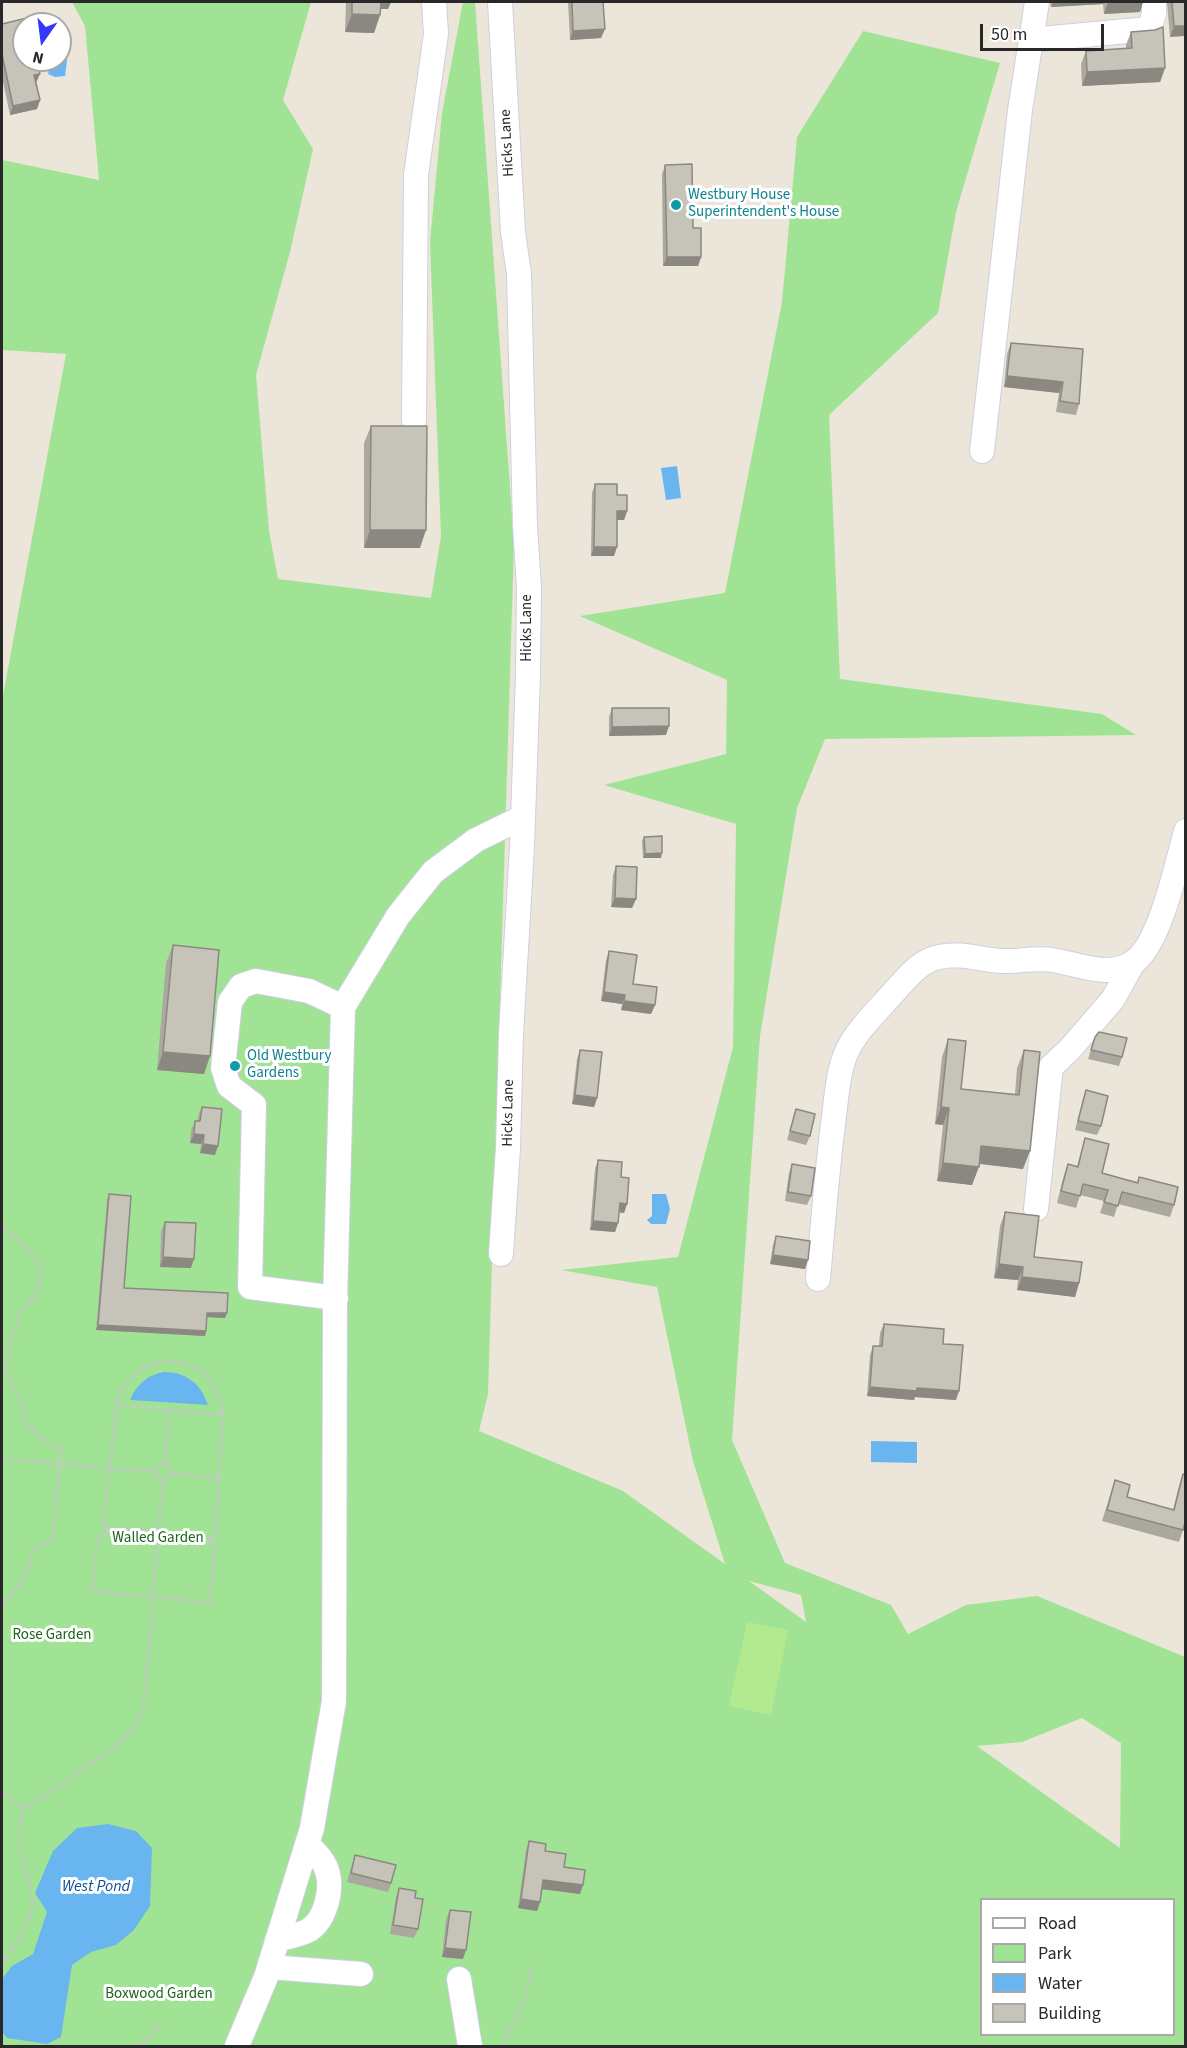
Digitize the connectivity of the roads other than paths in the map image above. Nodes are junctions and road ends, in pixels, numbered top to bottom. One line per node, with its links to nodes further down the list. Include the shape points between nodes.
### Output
1 (434, 2): 6 (street, via 436,34 416,175)
2 (500, 2): 8 (street, Hicks Lane, via 513,232 519,274 529,588)
3 (1037, 2): 5 (street)
4 (1154, 2): 5 (street, via 1149,29)
5 (1030, 40): 7 (street)
6 (414, 420)
7 (982, 451)
8 (523, 817): 11 (street, via 476,840 433,872 398,916); 13 (street, Hicks Lane)
9 (1185, 831): 10 (street, via 1162,917 1141,956)
10 (1133, 963): 12 (street, via 1113,999 1051,1067); 14 (street, via 1109,970 1050,959 1003,961 960,956 938,957 916,968 861,1029 847,1051 828,1161)
11 (343, 1007): 15 (street); 15 (street, via 309,991 256,981 241,986 230,1002 223,1068 229,1086 254,1105 250,1287)
12 (1036, 1209)
13 (501, 1254)
14 (818, 1279)
15 (336, 1298): 16 (street, via 333,1701)
16 (307, 1844): 17 (street); 17 (street, via 321,1857 328,1875 322,1918 309,1930)
17 (277, 1940): 18 (street)
18 (269, 1967): 19 (street); 21 (street)
19 (361, 1974)
20 (459, 1978): 22 (street)
21 (237, 2046)
22 (470, 2046)

